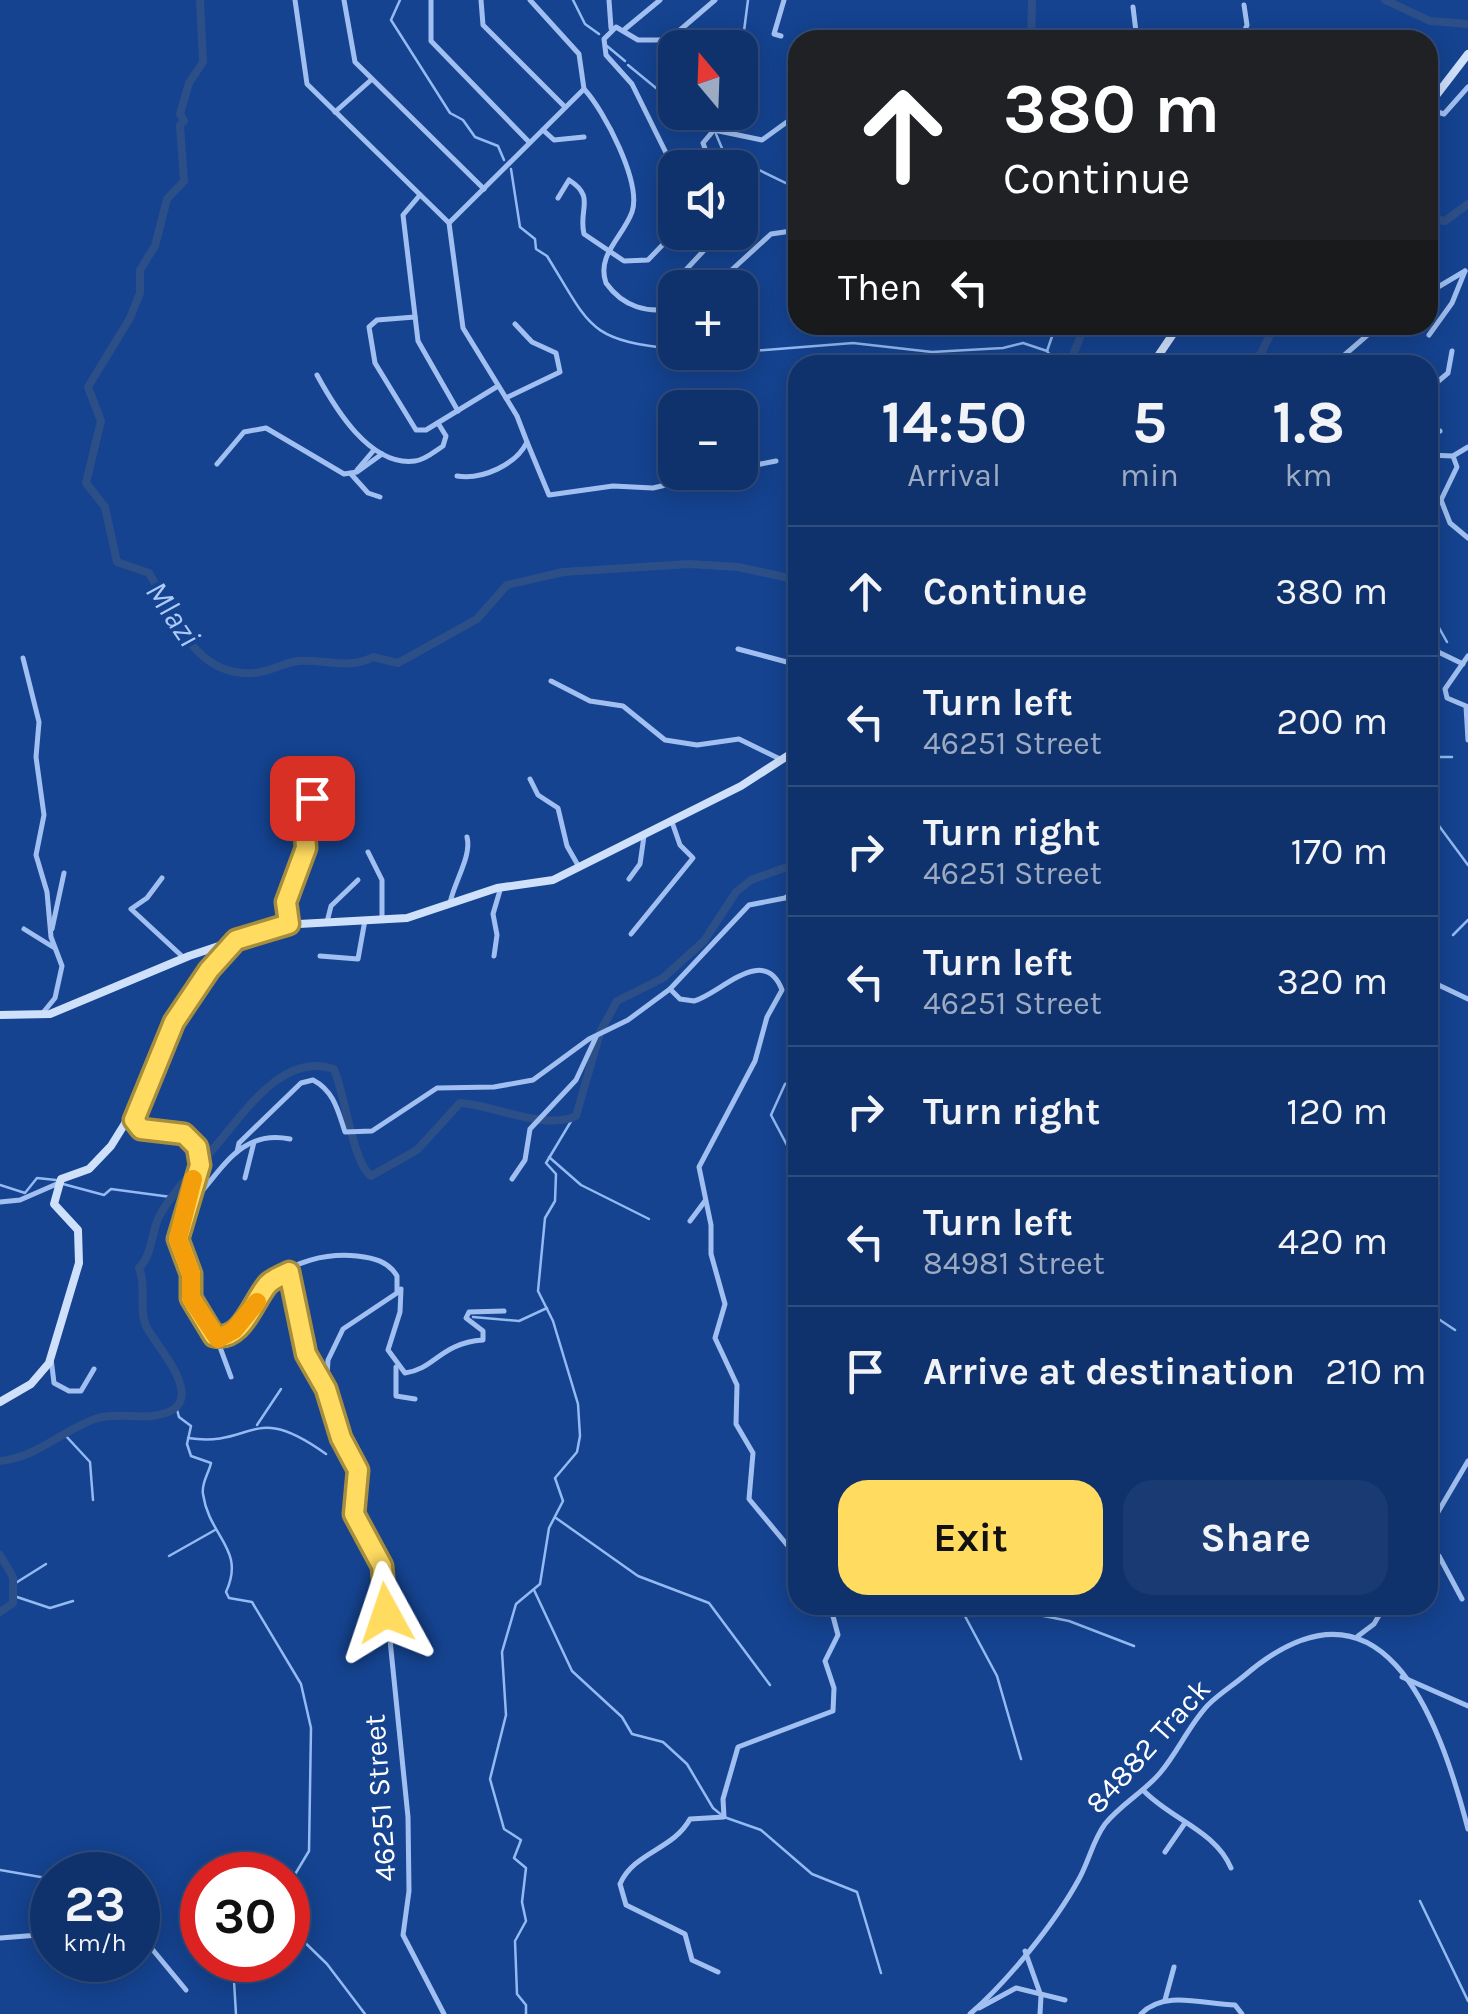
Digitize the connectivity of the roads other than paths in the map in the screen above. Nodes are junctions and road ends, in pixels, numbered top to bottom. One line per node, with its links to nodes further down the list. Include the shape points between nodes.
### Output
1 (295, 0): 26 (street, via 305,81)
2 (344, 0): 21 (street, via 352,58)
3 (432, 0): 31 (street, via 431,41)
4 (481, 0): 25 (street, via 482,25)
5 (530, 0): 23 (street, via 579,54)
6 (609, 0): 13 (street)
7 (660, 0): 14 (street)
8 (715, 0): 15 (street)
9 (772, 1): 10 (street)
10 (783, 3): 18 (street, via 774,34)
11 (1244, 5): 17 (street)
12 (1134, 6): 16 (street)
13 (611, 28): 14 (street); 32 (street, via 603,50 632,84)
14 (625, 29): 19 (street, via 644,41)
15 (680, 30)
16 (1137, 30)
17 (1245, 30)
18 (781, 36)
19 (658, 39)
20 (1466, 56): 24 (street)
21 (371, 80): 26 (street); 34 (street)
22 (1468, 87): 27 (street, via 1444,114)
23 (584, 89): 25 (street); 41 (street, via 604,117 633,186 632,212)
24 (1438, 94)
25 (565, 107): 29 (street)
26 (335, 112): 35 (street)
27 (1438, 112)
28 (788, 121): 33 (street, via 762,140 714,130 703,142)
29 (543, 130): 30 (street, via 554,140); 31 (street)
30 (584, 138)
31 (529, 142): 34 (street)
32 (665, 150)
33 (706, 150)
34 (484, 188): 37 (street)
35 (420, 196): 37 (street); 47 (street, via 404,215)
36 (558, 198): 41 (street, via 570,180 587,196 584,234)
37 (449, 223): 55 (street, via 463,328)
38 (788, 231): 43 (street, via 770,234)
39 (658, 250): 41 (street, via 631,263)
40 (705, 250): 42 (street)
41 (608, 252): 46 (street, via 603,276 613,293 635,307)
42 (686, 270)
43 (730, 270)
44 (1466, 271): 45 (street); 48 (street)
45 (1438, 286)
46 (658, 310)
47 (415, 317): 57 (street, via 420,347); 58 (street, via 374,322 372,351 416,430)
48 (1438, 323)
49 (515, 324): 56 (street, via 556,353 560,372)
50 (1368, 335): 52 (street)
51 (1452, 351): 54 (street, via 1448,373)
52 (1344, 355)
53 (318, 375): 61 (street)
54 (1438, 382)
55 (498, 386): 56 (street); 57 (street)
56 (506, 398): 59 (street)
57 (458, 411): 58 (street)
58 (438, 423): 62 (street, via 446,442 422,459)
59 (527, 442): 69 (street, via 504,465); 70 (street, via 549,496)
60 (1468, 447): 64 (street)
61 (374, 450): 62 (street); 68 (street)
62 (382, 454): 68 (street)
63 (1438, 456): 64 (street)
64 (1453, 456): 73 (street, via 1457,466)
65 (776, 461): 67 (street)
66 (217, 464): 68 (street, via 244,432 266,428)
67 (758, 464)
68 (354, 473): 71 (street, via 368,494)
69 (458, 476)
70 (658, 487)
71 (380, 497)
72 (1438, 500): 73 (street)
73 (1442, 500): 74 (street, via 1450,523)
74 (1468, 538)
75 (738, 649): 79 (street)
76 (1438, 653): 80 (street)
77 (1468, 656): 80 (street)
78 (22, 658): 104 (street, via 39,722 44,815 36,855)
79 (788, 662)
80 (1462, 664): 82 (street, via 1444,690 1466,706)
81 (550, 681): 84 (street, via 590,701 623,706 665,740 703,745 739,739)
82 (1468, 740)
83 (788, 755): 84 (street)
84 (780, 760): 87 (street)
85 (530, 780): 91 (street, via 558,808)
86 (312, 798): 102 (street, via 304,814 306,848 286,902)
87 (671, 819): 88 (street); 105 (street, via 680,845 694,858)
88 (643, 833): 91 (street); 94 (street, via 640,864)
89 (467, 838): 98 (street, via 470,850)
90 (368, 852): 100 (street, via 382,880)
91 (578, 867): 96 (street, via 543,884)
92 (64, 874): 104 (street)
93 (162, 878): 110 (street, via 131,909)
94 (628, 878)
95 (358, 880): 101 (street, via 334,901)
96 (501, 887): 98 (street); 109 (street, via 493,908)
97 (788, 896): 112 (street, via 746,908)
98 (449, 906): 100 (street)
99 (365, 920): 100 (street); 101 (street); 108 (street, via 358,958)
100 (382, 920)
101 (328, 922): 102 (street)
102 (289, 924): 106 (street)
103 (24, 929): 107 (street)
104 (51, 931): 107 (street)
105 (631, 934)
106 (236, 940): 110 (street); 117 (street, via 178,1014)
107 (56, 949): 115 (street, via 62,966 58,992)
108 (320, 956)
109 (494, 956)
110 (184, 958): 115 (street)
111 (1438, 985): 113 (street)
112 (670, 989): 116 (street); 126 (street, via 680,999 700,1000 756,970 766,971 782,990 755,1061 699,1168)
113 (1468, 999)
114 (0, 1015): 115 (street)
115 (40, 1016)
116 (597, 1034): 122 (street, via 533,1080 437,1088 372,1131 346,1132 332,1094 313,1080 300,1082); 124 (street, via 576,1080 530,1129 525,1160)
117 (147, 1088): 118 (street, via 134,1114); 119 (street)
118 (136, 1126): 119 (street); 128 (street, via 188,1136 197,1147 200,1163)
119 (120, 1131): 125 (street, via 92,1167)
120 (290, 1138): 121 (street)
121 (254, 1142): 122 (street); 123 (street)
122 (236, 1152): 128 (street)
123 (245, 1178)
124 (512, 1179)
125 (59, 1183): 127 (street); 134 (street, via 54,1204 78,1230 80,1257)
126 (705, 1201): 129 (street); 143 (street, via 725,1304 716,1338 737,1385 736,1424 754,1457 750,1499)
127 (0, 1202)
128 (187, 1207): 133 (street, via 178,1239 191,1274 190,1294)
129 (690, 1221)
130 (289, 1272): 131 (street, via 311,1259 362,1257 390,1266); 133 (street, via 270,1282 251,1314); 138 (street, 46251 Street, via 301,1338)
131 (400, 1286): 135 (street, via 388,1350); 138 (street, via 344,1330 328,1360)
132 (504, 1311): 135 (street, via 467,1313 485,1334 480,1342 452,1345 409,1374)
133 (218, 1339): 137 (street)
134 (51, 1355): 136 (street, via 54,1383 63,1389 81,1390); 140 (street, via 42,1375)
135 (396, 1364): 139 (street, via 396,1396)
136 (94, 1369)
137 (231, 1377)
138 (326, 1389): 167 (street, 46251 Street, via 358,1470 355,1520 383,1570 408,1817 403,1935)
139 (416, 1399)
140 (0, 1402)
141 (1468, 1461): 142 (street)
142 (1438, 1513)
143 (788, 1546)
144 (1438, 1557): 145 (street)
145 (1462, 1599)
146 (833, 1615): 161 (street, via 838,1635 826,1660 833,1711 738,1746 722,1798 724,1818 692,1817 672,1840 634,1863 620,1884 629,1908 683,1932 692,1960)
147 (1379, 1615): 148 (street)
148 (1358, 1636): 149 (street, via 1382,1650); 151 (street, 84882 Track, via 1327,1633 1274,1652 1206,1706)
149 (1402, 1677): 150 (street); 153 (street, via 1436,1730)
150 (1467, 1707)
151 (1143, 1790): 152 (street); 158 (street, 84882 Track, via 1102,1827 1074,1887)
152 (1185, 1823): 154 (street); 155 (street, via 1217,1844)
153 (1468, 1829)
154 (1165, 1852)
155 (1231, 1868)
156 (30, 1936): 157 (street)
157 (0, 1938)
158 (1025, 1951): 163 (street); 166 (street, 84882 Track)
159 (160, 1959): 162 (street)
160 (1174, 1968): 165 (street)
161 (718, 1972)
162 (186, 1990)
163 (1041, 1996): 164 (street); 166 (street, via 1010,1989); 168 (street)
164 (1065, 2000)
165 (1165, 2000): 169 (street); 170 (street, via 1235,2005)
166 (978, 2011)
167 (444, 2014)
168 (1040, 2014)
169 (1141, 2014)
170 (1242, 2014)

